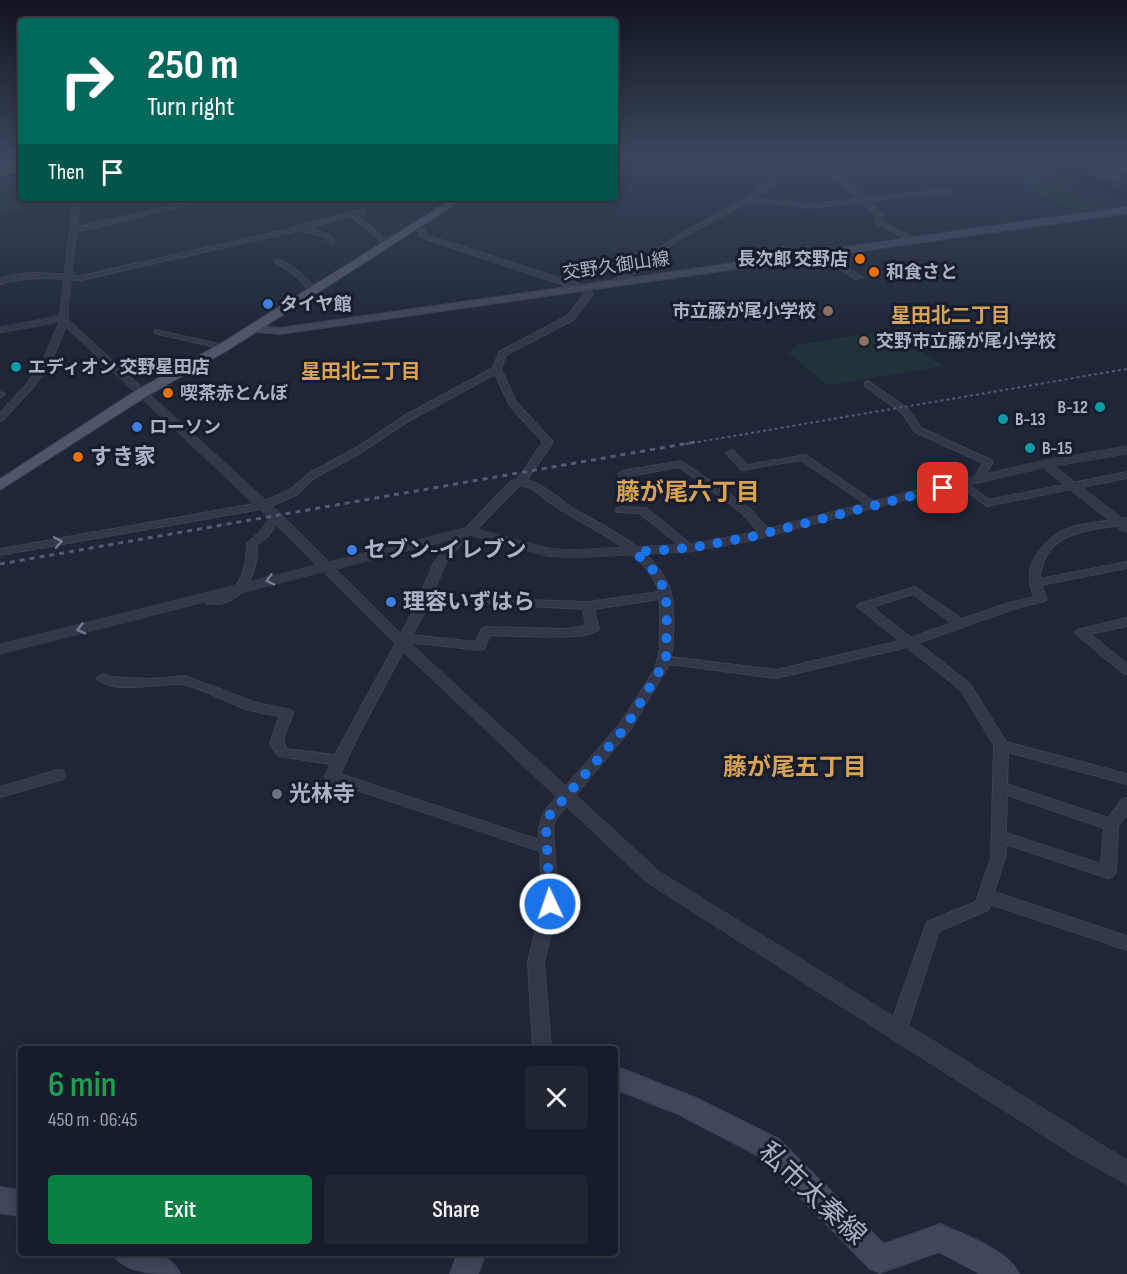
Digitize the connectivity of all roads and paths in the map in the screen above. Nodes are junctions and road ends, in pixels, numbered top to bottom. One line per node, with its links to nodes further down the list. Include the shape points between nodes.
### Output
1 (75, 216): 11 (street)
2 (134, 216): 11 (street)
3 (343, 216): 10 (street)
4 (355, 216): 14 (street)
5 (431, 216): 9 (main road)
6 (717, 216): 20 (street, via 677,238)
7 (879, 216): 12 (street, via 878,222)
8 (1080, 216): 12 (main road, 交野久御山線)
9 (415, 227): 14 (main road); 21 (street, via 423,231 422,236)
10 (300, 228): 13 (street, via 328,236); 18 (street)
11 (73, 229): 18 (street)
12 (913, 240): 15 (main road, 交野久御山線)
13 (332, 243)
14 (388, 244): 22 (main road)
15 (819, 254): 17 (street); 20 (main road, 交野久御山線)
16 (278, 261): 22 (street)
17 (858, 277)
18 (68, 279): 19 (street, via 61,275); 23 (street)
19 (0, 282)
20 (615, 283): 21 (main road, 交野久御山線)
21 (582, 288): 24 (main road, 交野久御山線, via 280,332); 28 (street, via 589,294 570,318 502,354)
22 (315, 290): 24 (main road)
23 (64, 320): 25 (street); 30 (street); 31 (street, via 48,359 31,385)
24 (253, 329): 27 (main road)
25 (0, 330)
26 (158, 332): 27 (street)
27 (225, 347): 30 (main road)
28 (497, 369): 37 (street, via 513,404 548,442); 44 (street, via 311,476)
29 (868, 384): 36 (street, via 905,411 918,430 988,462)
30 (142, 393): 39 (main road); 44 (street)
31 (0, 418)
32 (1127, 450): 34 (street)
33 (731, 453): 42 (street, via 745,468 803,457)
34 (1045, 464): 36 (street); 41 (street)
35 (1127, 475): 41 (street)
36 (979, 478): 38 (street)
37 (520, 482): 46 (street); 50 (street, via 546,492)
38 (961, 484): 41 (street, via 987,502); 42 (street)
39 (0, 486)
40 (633, 486): 47 (street, via 623,474 681,464 745,510)
41 (1073, 486): 45 (street)
42 (874, 505): 47 (street)
43 (621, 510): 48 (street, via 642,510)
44 (270, 512): 49 (street, one-way to 44); 52 (street); 54 (street, via 265,533 252,544 248,575)
45 (1124, 524): 53 (street, via 1063,533 1036,563)
46 (466, 532): 50 (street, via 547,552); 52 (street); 61 (street, via 440,562)
47 (766, 533): 48 (street)
48 (690, 548): 50 (street)
49 (0, 552)
50 (635, 552): 55 (street, via 655,572)
51 (1127, 565): 53 (street)
52 (327, 566): 54 (street, one-way to 54); 61 (street)
53 (1035, 584): 60 (street, via 1041,599)
54 (235, 589): 58 (street, via 230,596); 63 (street, one-way to 63)
55 (665, 595): 57 (street); 64 (street)
56 (494, 602): 57 (street)
57 (588, 606): 61 (street, via 593,629 566,633 486,631 480,646)
58 (154, 614)
59 (1127, 622): 65 (street, via 1081,633)
60 (961, 624): 62 (street); 62 (street, via 915,590 863,606)
61 (404, 640): 68 (street); 73 (street)
62 (908, 643): 64 (street, via 777,674); 67 (street, via 966,687)
63 (0, 649)
64 (666, 660): 73 (street, via 625,728)
65 (1127, 670)
66 (103, 678): 68 (street, via 152,683 185,680 250,706 286,713 275,741 277,749)
67 (1000, 745): 70 (street); 71 (street)
68 (339, 760): 77 (street, via 332,776)
69 (58, 775): 72 (street)
70 (1127, 779)
71 (1000, 787): 75 (street); 76 (street)
72 (0, 792)
73 (566, 796): 77 (street, via 549,816); 80 (street, via 653,877)
74 (1127, 803): 75 (street)
75 (1111, 825): 76 (street, via 1107,872)
76 (999, 836): 78 (street, via 998,858)
77 (547, 848): 81 (street, via 550,904 536,962)
78 (986, 896): 79 (street); 80 (street, via 982,906 933,927)
79 (1127, 944)
80 (897, 1032): 83 (street)
81 (543, 1046)
82 (618, 1078): 90 (main road, 私市太秦線, via 687,1106 770,1148 880,1259 940,1238)
83 (1127, 1173)
84 (0, 1200): 85 (main road)
85 (18, 1203)
86 (133, 1256): 88 (main road)
87 (471, 1256): 89 (main road)
88 (166, 1274)
89 (464, 1274)
90 (1005, 1274)

